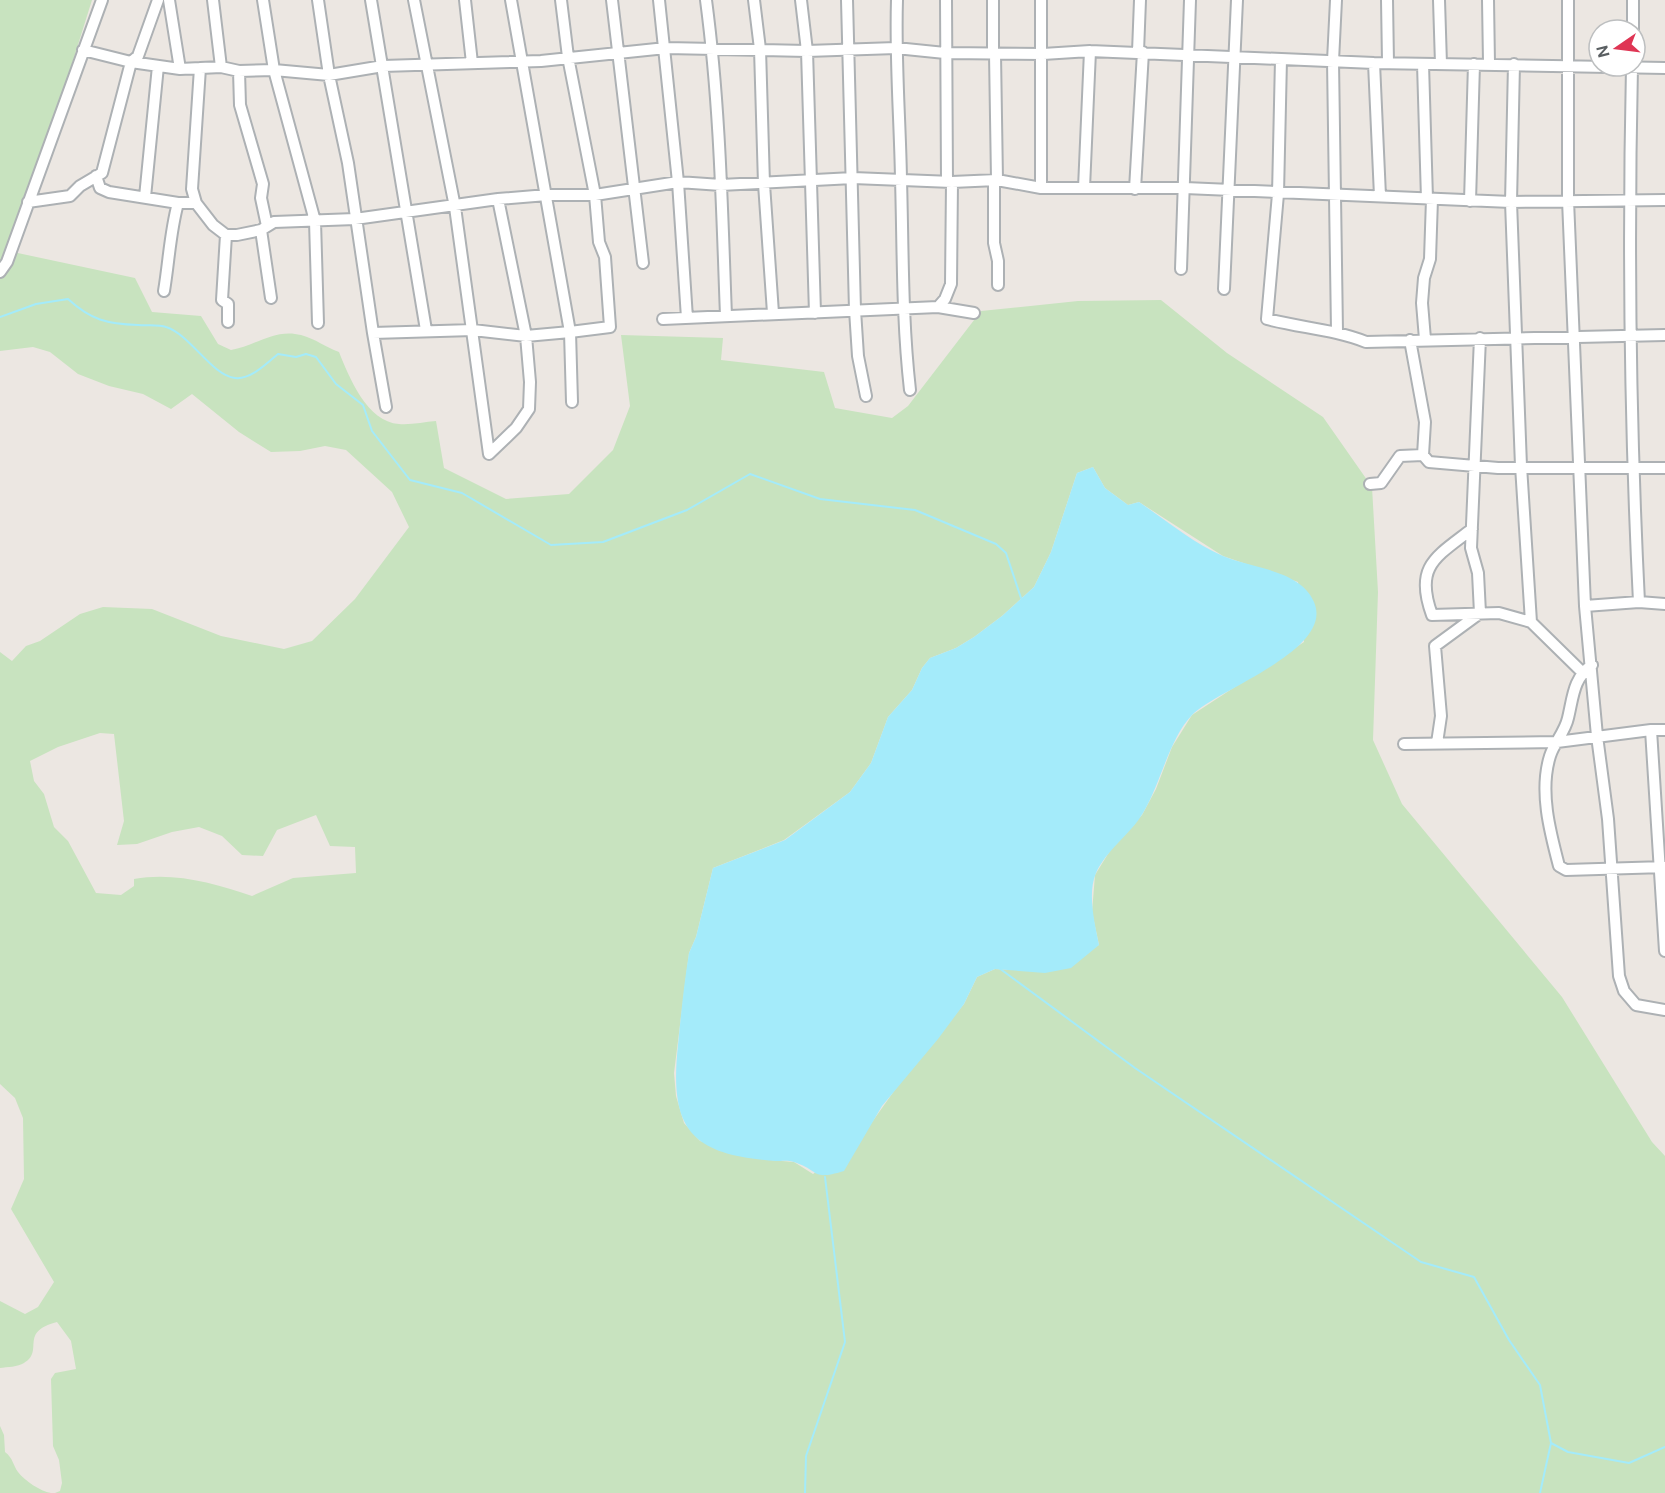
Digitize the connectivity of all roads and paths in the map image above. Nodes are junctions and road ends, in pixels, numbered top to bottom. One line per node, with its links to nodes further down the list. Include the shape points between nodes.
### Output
1 (102, 0): 36 (street)
2 (158, 0): 51 (street, via 138,56)
3 (169, 0): 69 (street)
4 (213, 0): 63 (street)
5 (262, 0): 70 (street)
6 (318, 0): 72 (street)
7 (371, 0): 62 (street)
8 (414, 0): 53 (street)
9 (465, 0): 54 (street)
10 (511, 0): 49 (street)
11 (561, 0): 45 (street)
12 (612, 0): 40 (street)
13 (659, 0): 32 (street)
14 (706, 0): 37 (street)
15 (754, 0): 34 (street)
16 (801, 0): 38 (street)
17 (846, 0): 35 (street)
18 (897, 0): 33 (street)
19 (946, 0): 42 (street)
20 (993, 0): 43 (street)
21 (1041, 0): 44 (street)
22 (1140, 0): 41 (street)
23 (1191, 0): 46 (street)
24 (1237, 0): 47 (street)
25 (1336, 0): 50 (street)
26 (1387, 0): 52 (street)
27 (1439, 0): 58 (street)
28 (1488, 0): 56 (street)
29 (1568, 0): 64 (street)
30 (1633, 0): 31 (street)
31 (1633, 18)
32 (666, 48): 37 (street); 40 (street); 78 (street)
33 (896, 48): 35 (street); 42 (street); 76 (street)
34 (760, 49): 37 (street); 38 (street); 81 (street)
35 (848, 49): 38 (street); 75 (street)
36 (83, 50): 51 (street); 101 (street)
37 (712, 50): 82 (street)
38 (807, 51): 79 (street)
39 (1090, 51): 41 (street); 44 (street); 84 (street)
40 (617, 52): 45 (street); 86 (street)
41 (1140, 52): 46 (street); 87 (street)
42 (945, 53): 43 (street); 80 (street)
43 (994, 54): 44 (street); 77 (street)
44 (1042, 54): 83 (street)
45 (568, 57): 49 (street); 91 (street)
46 (1187, 57): 47 (street); 85 (street)
47 (1234, 59): 48 (street); 88 (street)
48 (1281, 59): 50 (street); 89 (street)
49 (522, 61): 54 (street); 90 (street)
50 (1333, 61): 55 (street); 92 (street)
51 (131, 62): 61 (street); 74 (street, via 102,173)
52 (1388, 62): 55 (street); 57 (street)
53 (428, 63): 54 (street); 62 (street); 105 (street)
54 (472, 63)
55 (1374, 63): 93 (street)
56 (1489, 63): 59 (street); 60 (street)
57 (1423, 64): 58 (street); 96 (street)
58 (1441, 64): 59 (street)
59 (1474, 64): 100 (street)
60 (1515, 64): 64 (street); 102 (street)
61 (158, 66): 69 (street); 94 (street)
62 (383, 66): 72 (street); 106 (street)
63 (221, 67): 67 (street); 71 (street)
64 (1569, 67): 65 (street); 98 (street)
65 (1587, 67)
66 (1647, 67): 68 (street)
67 (200, 68): 69 (street); 104 (street, via 192,189)
68 (1665, 68)
69 (180, 69)
70 (274, 70): 71 (street); 72 (street); 108 (street)
71 (239, 71): 109 (street, via 240,105 263,184)
72 (328, 75): 107 (street, via 348,163)
73 (1632, 78): 97 (street)
74 (96, 176): 94 (street, via 100,188); 101 (street, via 70,196)
75 (853, 178): 76 (street); 79 (street); 119 (street)
76 (901, 179): 80 (street); 120 (street)
77 (996, 181): 80 (street); 83 (street); 114 (street, via 994,243)
78 (678, 182): 82 (street); 86 (street); 125 (street)
79 (811, 182): 81 (street); 122 (street)
80 (949, 182): 118 (street, via 951,284)
81 (764, 184): 82 (street); 121 (street)
82 (721, 185): 124 (street)
83 (1041, 188): 84 (street)
84 (1084, 188): 87 (street)
85 (1185, 188): 87 (street); 88 (street); 112 (street)
86 (636, 189): 91 (street); 111 (street)
87 (1134, 189)
88 (1230, 190): 89 (street); 115 (street)
89 (1278, 194): 92 (street); 131 (street, via 1267,319 1290,326)
90 (547, 195): 91 (street); 95 (street); 132 (street)
91 (595, 195): 132 (street, via 599,242 605,256 610,327)
92 (1335, 196): 93 (street); 131 (street)
93 (1380, 196): 96 (street)
94 (145, 197): 103 (street)
95 (498, 199): 105 (street); 136 (street)
96 (1430, 199): 100 (street); 139 (street, via 1430,259 1422,303)
97 (1629, 199): 98 (street); 99 (street); 134 (street)
98 (1568, 200): 102 (street); 137 (street)
99 (1665, 200)
100 (1470, 201): 102 (street)
101 (28, 202): 113 (street)
102 (1511, 202): 140 (street)
103 (178, 203): 104 (street); 116 (street)
104 (196, 203): 110 (street)
105 (455, 207): 106 (street); 130 (street)
106 (406, 210): 107 (street); 129 (street)
107 (355, 219): 108 (street); 133 (street)
108 (315, 221): 109 (street, via 274,222); 128 (street)
109 (264, 228): 110 (street); 117 (street)
110 (226, 235): 127 (street, via 222,300 228,304)
111 (644, 263)
112 (1181, 269)
113 (0, 272)
114 (998, 285)
115 (1224, 289)
116 (164, 291)
117 (271, 298)
118 (938, 307): 120 (street); 123 (street)
119 (855, 310): 120 (street); 122 (street); 143 (street)
120 (904, 310): 142 (street)
121 (773, 313): 122 (street); 124 (street)
122 (815, 313)
123 (974, 314)
124 (726, 316): 125 (street)
125 (687, 318): 126 (street)
126 (663, 319)
127 (228, 322)
128 (318, 324)
129 (426, 330): 130 (street); 133 (street)
130 (473, 330): 136 (street); 136 (street, via 489,454 529,409)
131 (1337, 331): 141 (street, via 1366,342)
132 (570, 332): 136 (street); 144 (street)
133 (373, 333): 145 (street)
134 (1630, 335): 135 (street); 137 (street); 150 (street)
135 (1665, 335)
136 (526, 336)
137 (1572, 336): 140 (street); 149 (street)
138 (1480, 338): 139 (street); 140 (street); 147 (street)
139 (1425, 339): 141 (street)
140 (1517, 339): 148 (street)
141 (1410, 340): 146 (street, via 1425,422)
142 (910, 390)
143 (866, 396)
144 (572, 402)
145 (386, 407)
146 (1423, 455): 147 (street, via 1429,462); 152 (street, via 1400,456 1381,483)
147 (1475, 466): 148 (street); 153 (street)
148 (1521, 466): 149 (street); 158 (street)
149 (1580, 468): 150 (street); 156 (street)
150 (1632, 468): 151 (street); 154 (street)
151 (1665, 468)
152 (1370, 484)
153 (1472, 529): 157 (street); 157 (street, via 1435,559 1424,580 1432,615)
154 (1639, 602): 155 (street); 156 (street)
155 (1665, 604)
156 (1585, 606): 159 (street)
157 (1480, 613): 158 (street, via 1499,613); 163 (street, via 1435,646 1441,705)
158 (1531, 622): 159 (street)
159 (1587, 668): 162 (street); 164 (street, via 1574,689 1568,721)
160 (1652, 730): 161 (street); 162 (street); 166 (street)
161 (1665, 730)
162 (1597, 736): 164 (street); 167 (street)
163 (1437, 742): 164 (street); 165 (street)
164 (1557, 742): 167 (street, via 1550,756 1546,792 1559,866 1566,870)
165 (1404, 744)
166 (1662, 867): 167 (street); 168 (street)
167 (1611, 868): 169 (street, via 1619,976 1624,991 1636,1005)
168 (1665, 951)
169 (1665, 1010)

